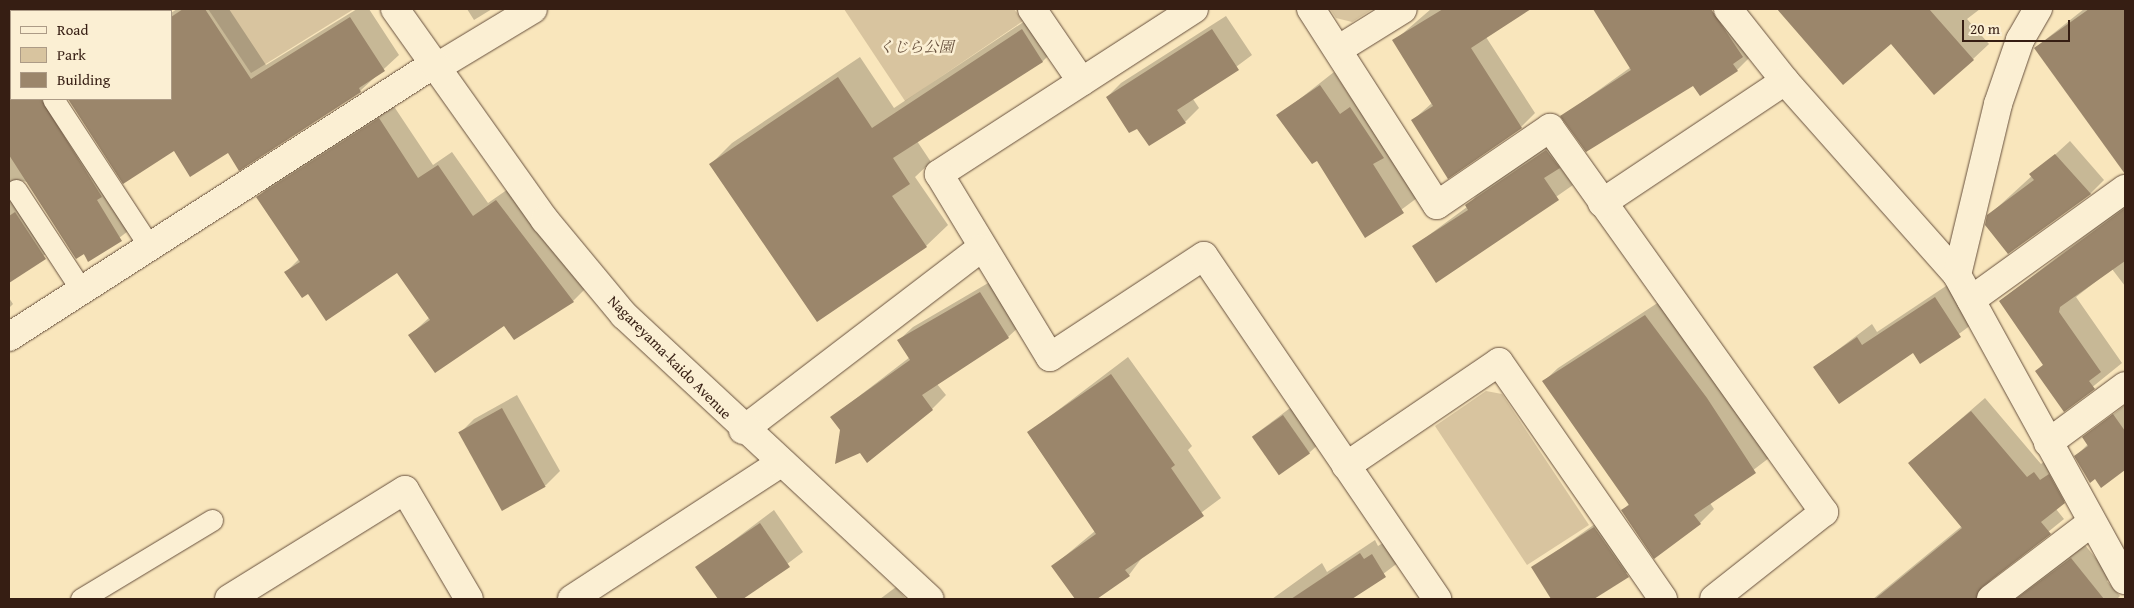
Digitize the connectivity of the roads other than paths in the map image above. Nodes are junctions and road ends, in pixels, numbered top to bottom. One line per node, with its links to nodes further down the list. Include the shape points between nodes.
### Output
1 (394, 9): 10 (street, Nagareyama-kaido Avenue)
2 (532, 9): 10 (street)
3 (1032, 9): 12 (street)
4 (1194, 9): 12 (street)
5 (1311, 9): 9 (street)
6 (1403, 9): 9 (street)
7 (1728, 9): 11 (street)
8 (2038, 9): 19 (street, via 2020,40 1998,104)
9 (1339, 49): 16 (street, via 1437,205 1550,128)
10 (435, 66): 17 (street); 24 (street, Nagareyama-kaido Avenue, via 544,220 618,307)
11 (1785, 81): 16 (street); 19 (street)
12 (1082, 82): 18 (street, via 939,174)
13 (54, 100): 17 (lane)
14 (2125, 189): 21 (street)
15 (16, 190): 20 (lane)
16 (1602, 204): 38 (street, via 1824,512)
17 (150, 248): 20 (street)
18 (980, 249): 24 (street); 27 (street, via 1050,358 1204,256)
19 (1957, 275): 21 (street)
20 (82, 291): 22 (street)
21 (1971, 300): 25 (street)
22 (9, 337)
23 (2125, 386): 25 (street)
24 (743, 430): 26 (street, Nagareyama-kaido Avenue)
25 (2048, 443): 29 (street)
26 (779, 464): 34 (street); 35 (street, Nagareyama-kaido Avenue)
27 (1346, 466): 36 (street); 37 (street, via 1498,362)
28 (212, 520): 31 (lane)
29 (2092, 522): 30 (street); 39 (street)
30 (2125, 580)
31 (81, 599)
32 (230, 599): 33 (street, via 405,490)
33 (469, 599)
34 (572, 599)
35 (930, 599)
36 (1437, 599)
37 (1663, 599)
38 (1714, 599)
39 (1991, 599)

